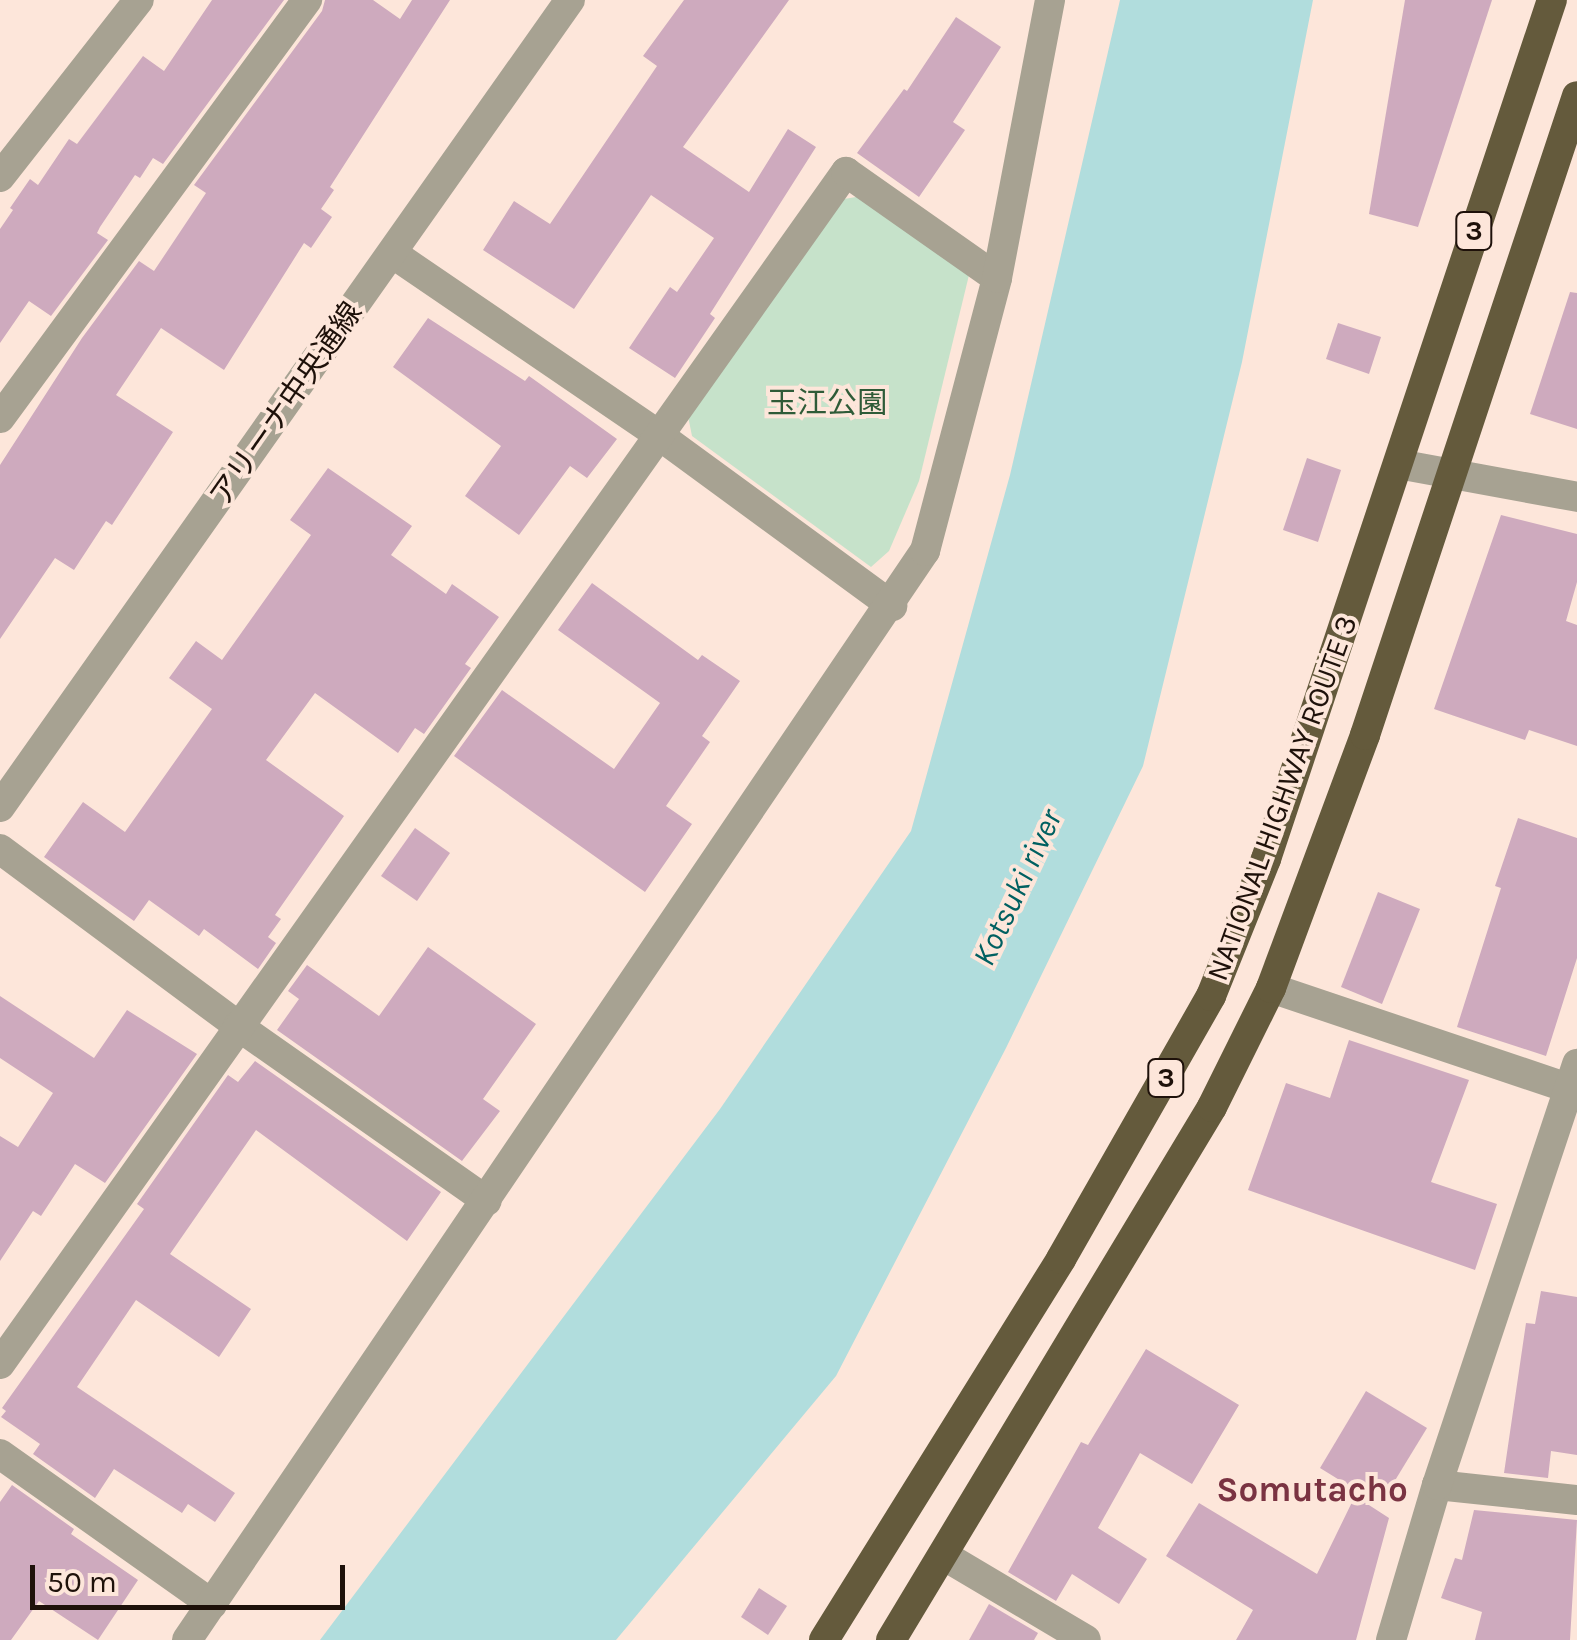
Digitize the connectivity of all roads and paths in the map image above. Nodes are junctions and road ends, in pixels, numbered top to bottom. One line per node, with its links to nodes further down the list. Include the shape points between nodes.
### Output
1 (138, 0): 7 (street)
2 (307, 0): 10 (street)
3 (1050, 0): 9 (street)
4 (1552, 0): 12 (highway, NATIONAL HIGHWAY ROUTE 3 / 3)
5 (562, 3): 8 (street, アリーナ中央通線)
6 (1577, 96): 13 (highway, NATIONAL HIGHWAY ROUTE 3 / 3)
7 (0, 177)
8 (392, 253): 11 (street); 16 (street, アリーナ中央通線)
9 (997, 278): 11 (street, via 846,172); 15 (street, via 925,551)
10 (0, 418)
11 (660, 436): 15 (street); 19 (street)
12 (1398, 464): 13 (street); 29 (highway, NATIONAL HIGHWAY ROUTE 3 / 3, via 1266,860 1211,996 1061,1258)
13 (1450, 475): 14 (street); 18 (highway, NATIONAL HIGHWAY ROUTE 3 / 3, via 1365,735)
14 (1577, 496)
15 (892, 606): 21 (street)
16 (0, 807)
17 (0, 849): 19 (street)
18 (1270, 988): 20 (street); 26 (highway, NATIONAL HIGHWAY ROUTE 3 / 3, via 1212,1107)
19 (238, 1026): 21 (street); 22 (street)
20 (1574, 1082): 24 (street)
21 (488, 1201): 27 (street)
22 (0, 1364)
23 (0, 1454): 27 (street)
24 (1436, 1486): 25 (street); 32 (street)
25 (1577, 1500)
26 (942, 1555): 30 (highway, NATIONAL HIGHWAY ROUTE 3 / 3); 31 (street)
27 (212, 1604): 28 (street)
28 (187, 1640)
29 (824, 1640)
30 (891, 1640)
31 (1086, 1640)
32 (1391, 1640)

